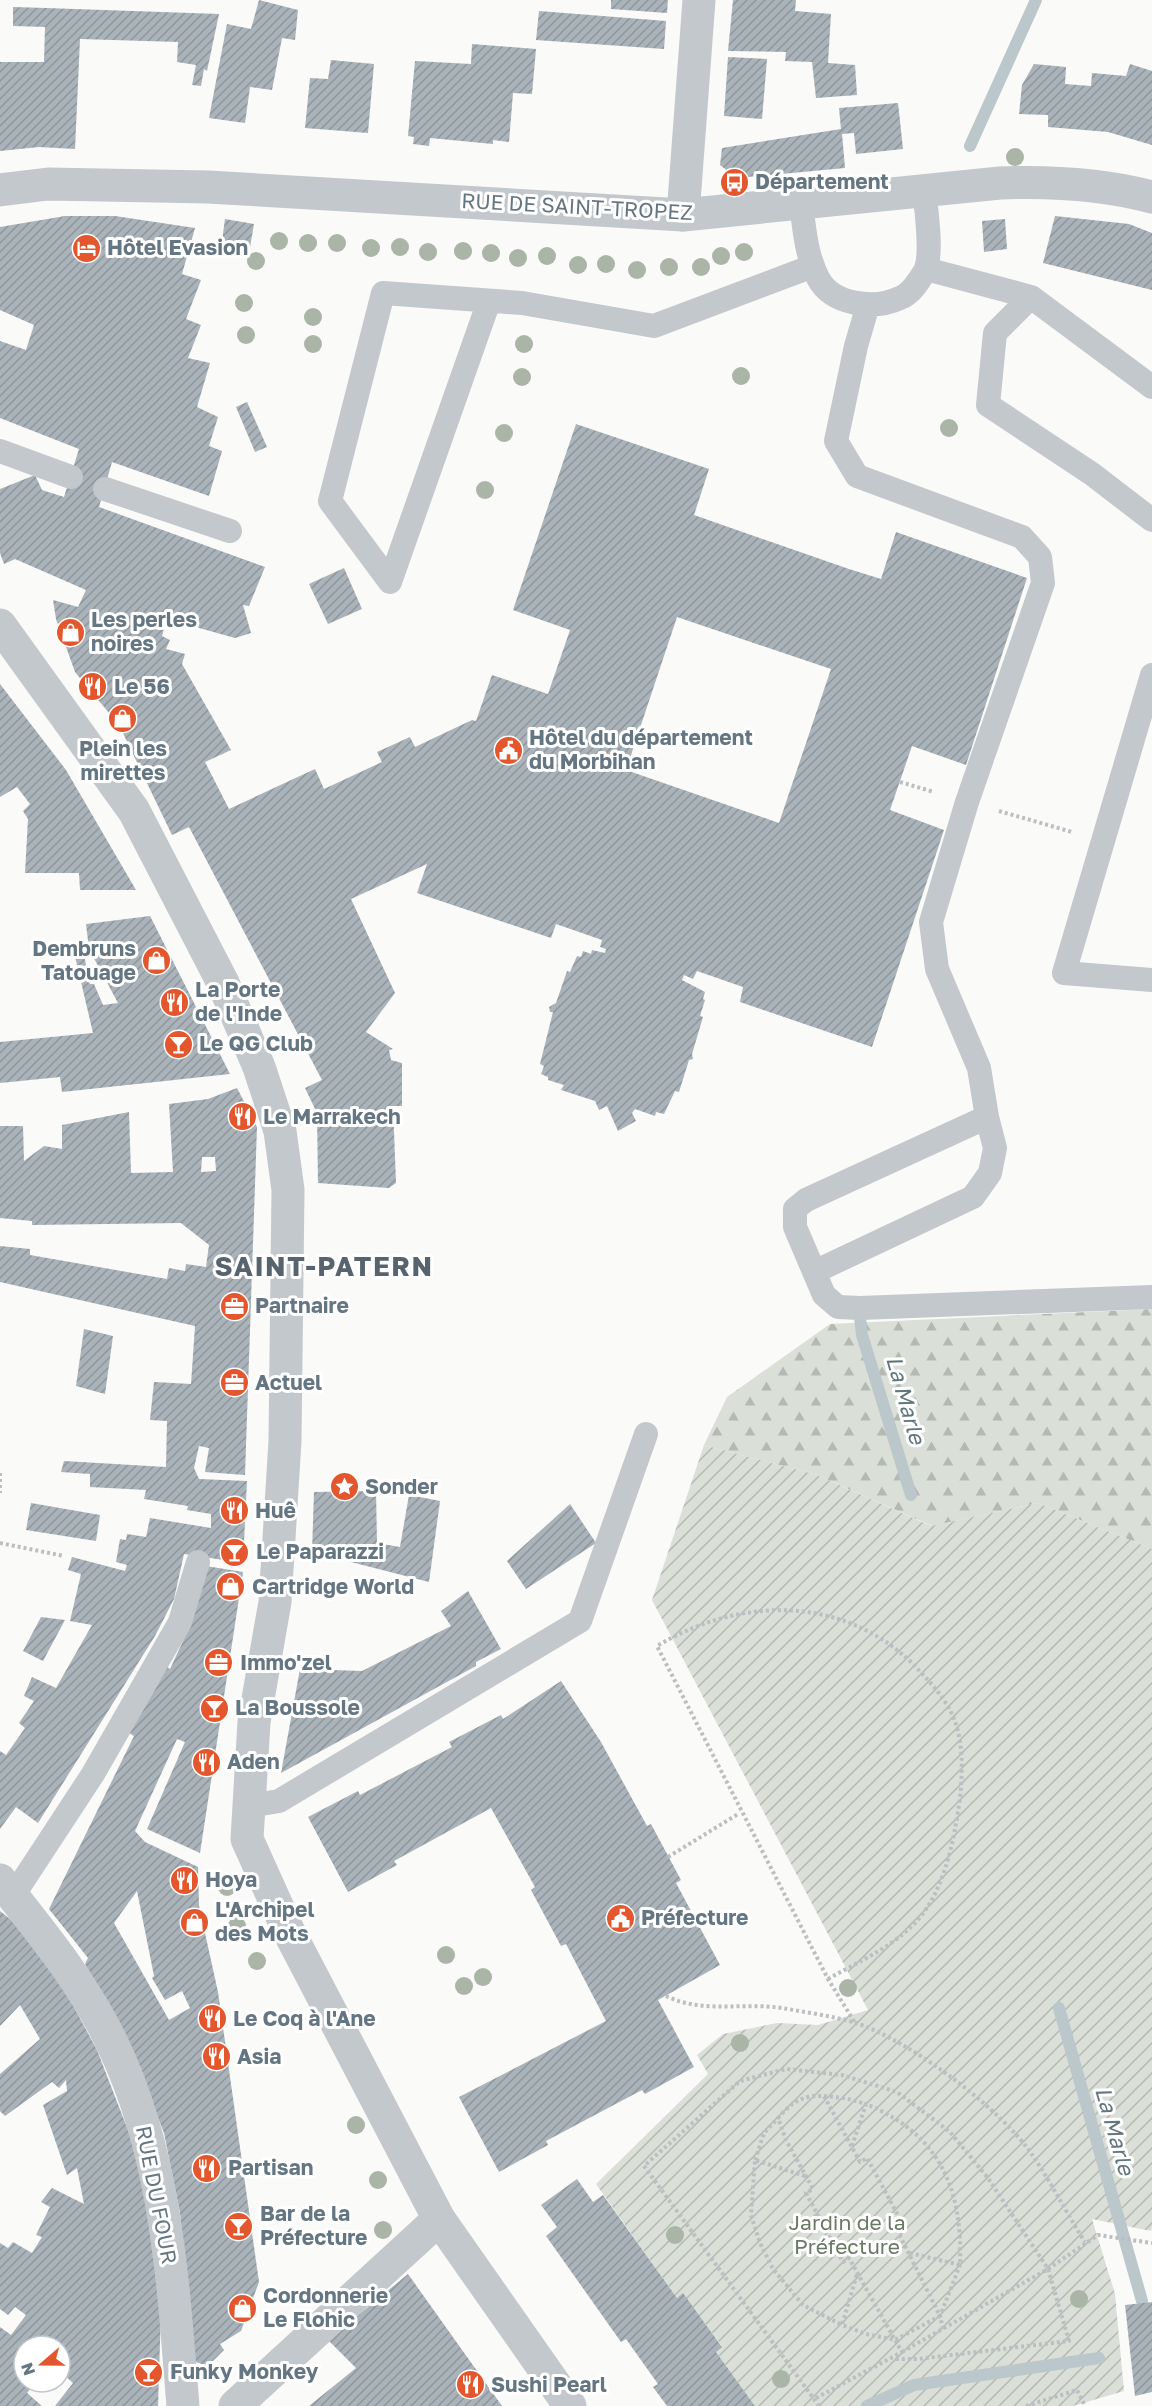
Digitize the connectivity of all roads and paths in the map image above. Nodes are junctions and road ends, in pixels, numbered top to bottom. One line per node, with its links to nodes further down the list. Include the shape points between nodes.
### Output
1 (699, 0): 6 (street)
2 (924, 189): 4 (street, RUE DE SAINT-TROPEZ, via 1042,182); 5 (street, RUE DE SAINT-TROPEZ); 8 (lane)
3 (0, 190): 6 (street, RUE DE SAINT-TROPEZ, via 48,184 208,187)
4 (1152, 197)
5 (801, 202): 6 (street, RUE DE SAINT-TROPEZ); 7 (lane)
6 (683, 215)
7 (813, 266): 10 (lane, via 654,326 522,303); 11 (lane, via 819,280 839,299)
8 (926, 269): 9 (lane); 11 (lane, via 915,287 900,298)
9 (1031, 297): 12 (lane); 16 (lane, via 995,333 988,405 1092,474)
10 (489, 302): 10 (lane, via 382,293 330,501 390,582)
11 (868, 305): 21 (lane, via 836,441 857,476 1022,537 1040,556 1043,584 967,801 931,922 937,969 978,1068)
12 (1152, 387)
13 (0, 451): 14 (lane)
14 (71, 477)
15 (105, 489): 17 (lane)
16 (1152, 520)
17 (230, 531)
18 (0, 625): 30 (street, via 113,779 139,821 223,983 259,1067 280,1131 288,1190 285,1441 275,1602 254,1722)
19 (1152, 675): 20 (lane, via 1064,973)
20 (1152, 980)
21 (987, 1117): 22 (lane, via 995,1148 990,1173 973,1197); 22 (lane, via 806,1200 795,1209 795,1227)
22 (814, 1272): 23 (lane, via 824,1295 838,1307)
23 (1152, 1297)
24 (646, 1434): 30 (lane, via 580,1621 279,1801)
25 (0, 1473): 26 (path)
26 (0, 1493)
27 (0, 1543): 28 (path)
28 (64, 1557)
29 (198, 1562): 33 (lane, via 180,1622 93,1774)
30 (249, 1806): 43 (street, via 247,1839 288,1930)
31 (738, 1814): 32 (path)
32 (668, 1857)
33 (7, 1888): 57 (street, RUE DU FOUR, via 65,1963 113,2045 149,2140 173,2280)
34 (828, 1979): 34 (path, via 895,1941 924,1913 940,1883 952,1844 963,1768 954,1719 930,1681 902,1654 832,1615 789,1610 724,1616 682,1631 657,1646); 36 (path)
35 (666, 1996): 36 (path, via 699,2007 779,2008)
36 (855, 2023): 44 (path, via 928,2059 1003,2119 1033,2155)
37 (824, 2096): 38 (path); 39 (path, via 807,2095 790,2104); 40 (path)
38 (866, 2104): 40 (path); 47 (path, via 889,2114 915,2133 942,2165 954,2195 961,2230)
39 (778, 2118): 41 (path, via 764,2133); 42 (path)
40 (852, 2146): 46 (path, via 860,2162 867,2158 905,2228 898,2232)
41 (755, 2160): 42 (path); 51 (path, via 752,2215 773,2270 802,2305)
42 (806, 2176): 49 (path, via 813,2189 806,2193 843,2262 849,2258)
43 (439, 2219): 58 (street); 59 (street)
44 (1085, 2242): 45 (path, via 1098,2235); 48 (path)
45 (1152, 2243)
46 (909, 2253): 47 (path); 50 (path)
47 (960, 2265): 50 (path)
48 (1048, 2269): 52 (path); 55 (path, via 1069,2342); 56 (path, via 988,2178 950,2132 897,2092 842,2075 786,2069 740,2081 644,2166)
49 (858, 2273): 51 (path); 53 (path)
50 (940, 2316): 52 (path); 53 (path)
51 (842, 2325): 53 (path)
52 (943, 2329): 54 (path)
53 (895, 2340): 54 (path)
54 (902, 2352): 55 (path)
55 (893, 2359): 56 (path)
56 (816, 2398): 60 (path)
57 (183, 2406)
58 (235, 2406)
59 (570, 2406)
60 (819, 2406)
61 (1026, 2406): 62 (path, via 1077,2390)
62 (1085, 2406)

